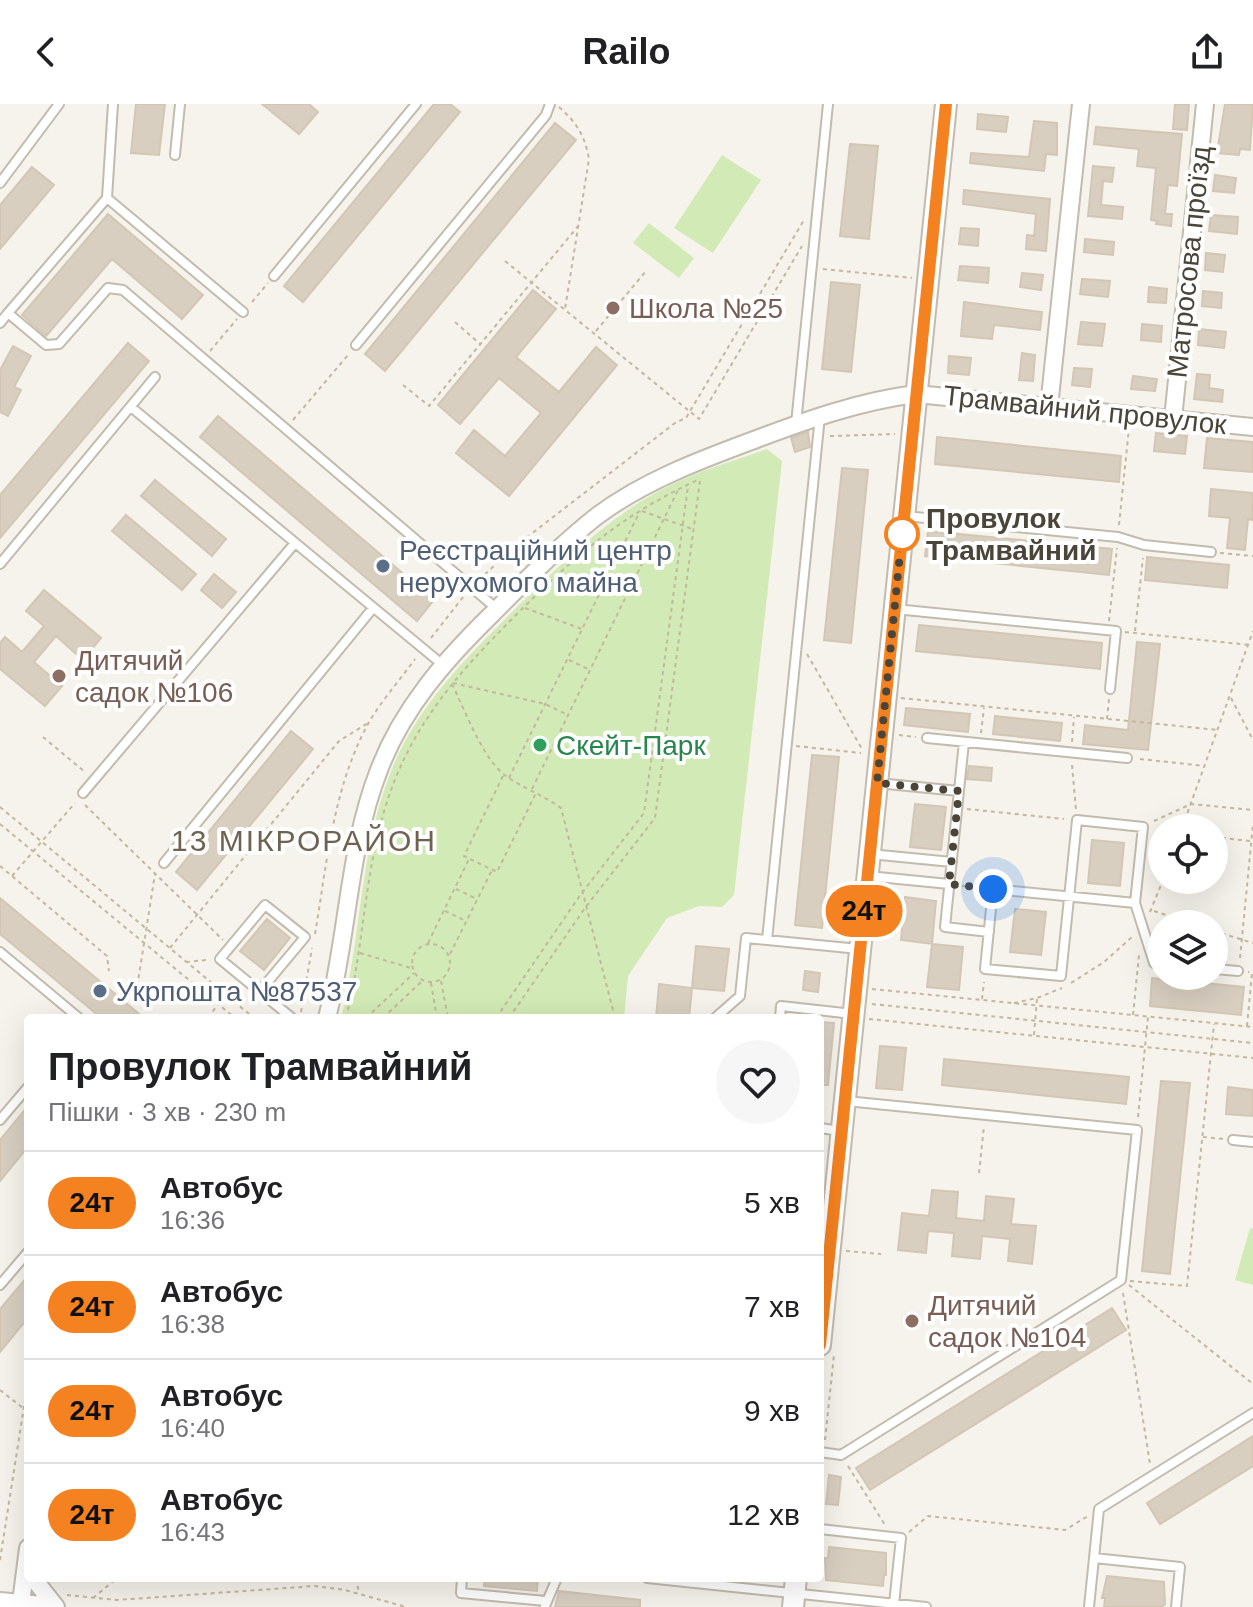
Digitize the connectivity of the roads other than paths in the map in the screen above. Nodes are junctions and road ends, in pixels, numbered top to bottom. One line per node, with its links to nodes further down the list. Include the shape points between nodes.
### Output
1 (59, 104): 11 (lane)
2 (113, 104): 12 (lane)
3 (180, 104): 10 (lane)
4 (416, 104): 13 (lane)
5 (552, 104): 17 (lane)
6 (828, 104): 24 (lane)
7 (946, 104): 19 (street)
8 (1081, 104): 21 (street)
9 (1205, 104): 23 (street, Матросова проїзд)
10 (175, 155)
11 (0, 183)
12 (107, 198): 14 (lane); 15 (lane)
13 (274, 276)
14 (243, 312)
15 (8, 313): 16 (lane); 31 (lane, via 46,345 59,344 108,288 123,290)
16 (0, 323)
17 (356, 345)
18 (155, 377): 20 (lane)
19 (916, 394): 21 (street, Трамвайний провулок); 22 (street, Трамвайний провулок); 26 (street)
20 (131, 407): 27 (lane); 29 (lane)
21 (1049, 407): 23 (street, Трамвайний провулок)
22 (820, 415): 24 (street, Трамвайний провулок); 49 (lane)
23 (1173, 419): 25 (street, Трамвайний провулок)
24 (796, 424): 31 (street, Трамвайний провулок, via 691,464 611,507 553,553)
25 (1253, 427)
26 (904, 515): 28 (lane); 32 (street)
27 (295, 543): 30 (lane); 40 (lane)
28 (1211, 552)
29 (0, 564)
30 (373, 608): 33 (lane); 43 (lane)
31 (497, 609): 33 (street, Трамвайний провулок)
32 (895, 609): 34 (lane, via 1112,631); 38 (street)
33 (443, 665): 59 (street, Трамвайний провулок, via 399,726 364,812)
34 (1110, 689)
35 (927, 738): 36 (lane)
36 (964, 742): 37 (lane); 39 (lane)
37 (1127, 758)
38 (877, 783): 39 (lane); 41 (street)
39 (959, 791): 42 (lane)
40 (83, 793)
41 (870, 854): 42 (lane); 44 (street)
42 (952, 862): 45 (lane)
43 (164, 863)
44 (868, 876): 45 (lane); 51 (street)
45 (949, 884): 48 (lane, via 945,927)
46 (1069, 897): 47 (lane); 47 (lane, via 1077,820 1143,827); 48 (lane, via 993,889); 48 (lane, via 1061,976 985,969)
47 (1135, 903): 50 (lane)
48 (989, 932)
49 (767, 940): 51 (lane); 60 (lane, via 746,938 740,996)
50 (1148, 944)
51 (860, 949): 56 (street)
52 (0, 952): 57 (lane)
53 (1228, 970): 54 (lane)
54 (1238, 971)
55 (260, 991): 55 (lane, via 305,937 265,905 220,959); 58 (lane)
56 (864, 1012): 61 (lane, via 781,1006); 63 (street)
57 (74, 1014)
58 (293, 1014)
59 (328, 1014)
60 (720, 1014)
61 (780, 1014)
62 (24, 1092): 64 (lane)
63 (845, 1101): 66 (street); 73 (lane, via 1137,1130 1121,1280 841,1455)
64 (0, 1120)
65 (824, 1129): 66 (lane)
66 (842, 1131): 71 (street)
67 (1233, 1140): 68 (lane)
68 (1253, 1142)
69 (24, 1257): 70 (lane)
70 (0, 1285)
71 (824, 1306)
72 (1253, 1413): 75 (lane, via 1099,1509)
73 (824, 1453)
74 (824, 1529): 86 (lane, via 897,1537)
75 (1094, 1558): 88 (lane); 89 (lane, via 1180,1567)
76 (26, 1582): 84 (street)
77 (37, 1582): 83 (street)
78 (462, 1582): 85 (lane, via 461,1593)
79 (555, 1582): 85 (lane)
80 (686, 1582): 81 (lane)
81 (795, 1593): 86 (lane)
82 (0, 1601): 84 (street)
83 (52, 1602): 84 (street)
84 (21, 1603)
85 (546, 1604)
86 (894, 1604): 87 (lane)
87 (926, 1607)
88 (1089, 1607)
89 (1176, 1607)

